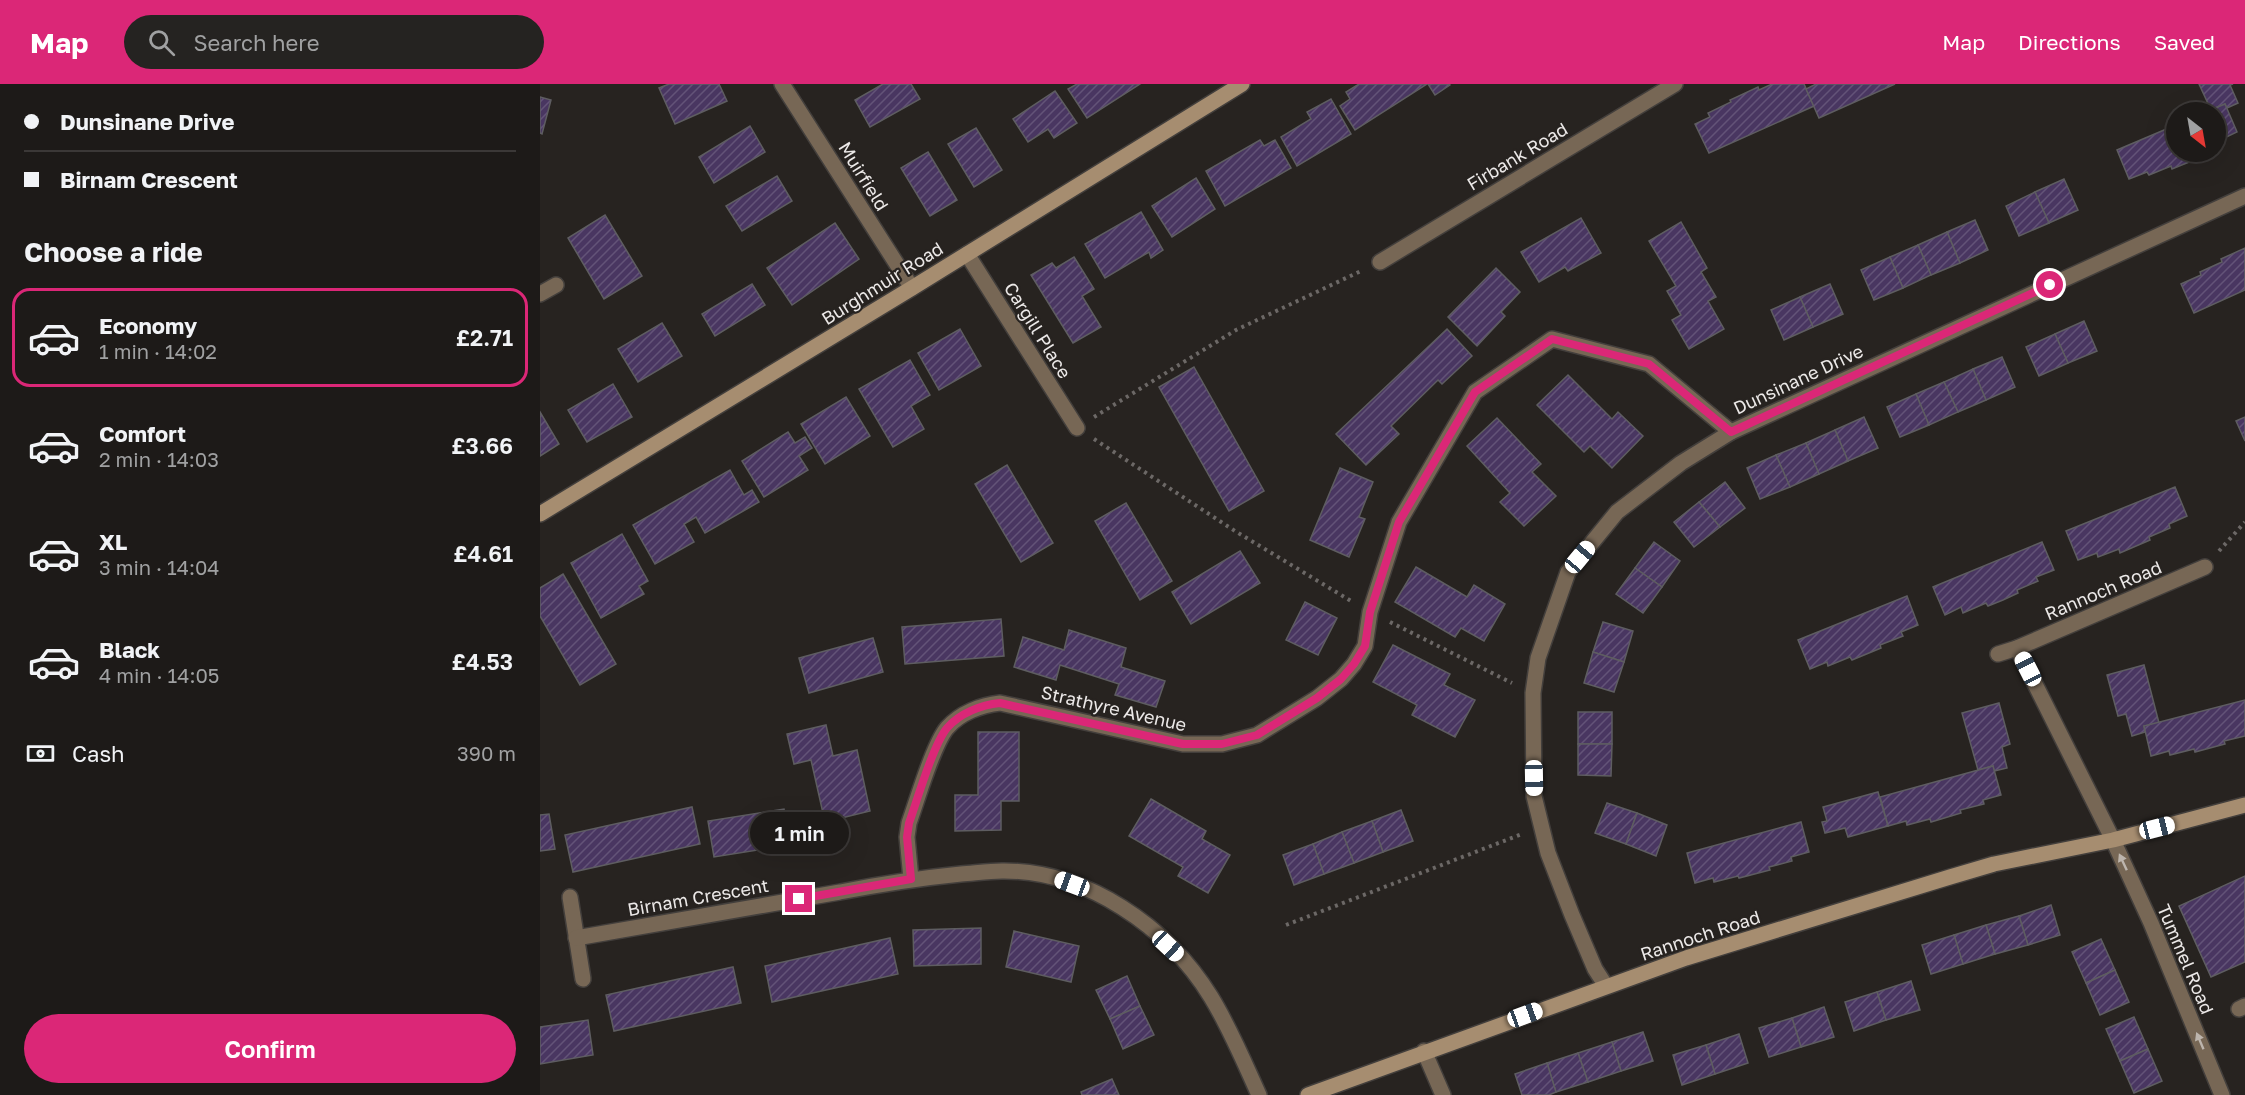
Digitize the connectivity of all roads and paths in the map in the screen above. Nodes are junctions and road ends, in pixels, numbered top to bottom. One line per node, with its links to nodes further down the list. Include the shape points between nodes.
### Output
1 (782, 84): 8 (street, Muirfield)
2 (1242, 84): 5 (street, Burghmuir Road)
3 (1674, 84): 6 (street, Firbank Road)
4 (2245, 196): 11 (street, Dunsinane Drive)
5 (967, 254): 8 (street, Burghmuir Road); 10 (street, Cargill Place)
6 (1380, 262): 10 (path, via 1236,330)
7 (556, 285): 9 (street)
8 (912, 288): 12 (street, Burghmuir Road)
9 (540, 294)
10 (1077, 428): 15 (path, via 1235,531)
11 (1731, 432): 15 (street, Strathyre Avenue, via 1649,364 1552,339 1475,392 1399,522); 18 (street, Dunsinane Drive, via 1617,512 1568,572 1538,658)
12 (540, 514)
13 (2245, 522): 14 (path)
14 (2205, 567): 16 (street, Rannoch Road)
15 (1370, 612): 18 (path); 22 (street, Strathyre Avenue, via 1365,646 1341,679 1257,735 1240,740 1202,746 1183,744 1000,703 986,704 954,721 938,744 909,823)
16 (2017, 648): 17 (street, Rannoch Road); 21 (street)
17 (1998, 654)
18 (1533, 693): 20 (street, Dunsinane Drive, via 1534,796)
19 (2245, 805): 21 (street, Rannoch Road)
20 (1542, 826): 24 (path); 27 (street, Dunsinane Drive, via 1572,915)
21 (2113, 840): 27 (street, Rannoch Road, via 1994,864); 32 (street, Tummel Road, one-way to 21)
22 (911, 879): 25 (street, Birnam Crescent); 29 (street, Birnam Crescent, via 1002,870 1036,873 1086,888 1125,909 1165,942 1211,997)
23 (570, 897): 25 (street)
24 (1286, 925)
25 (576, 938): 26 (street)
26 (583, 979)
27 (1606, 986): 28 (street, Rannoch Road)
28 (1424, 1051): 30 (street, Rannoch Road); 31 (street)
29 (1259, 1095)
30 (1308, 1095)
31 (1443, 1095)
32 (2222, 1095)

